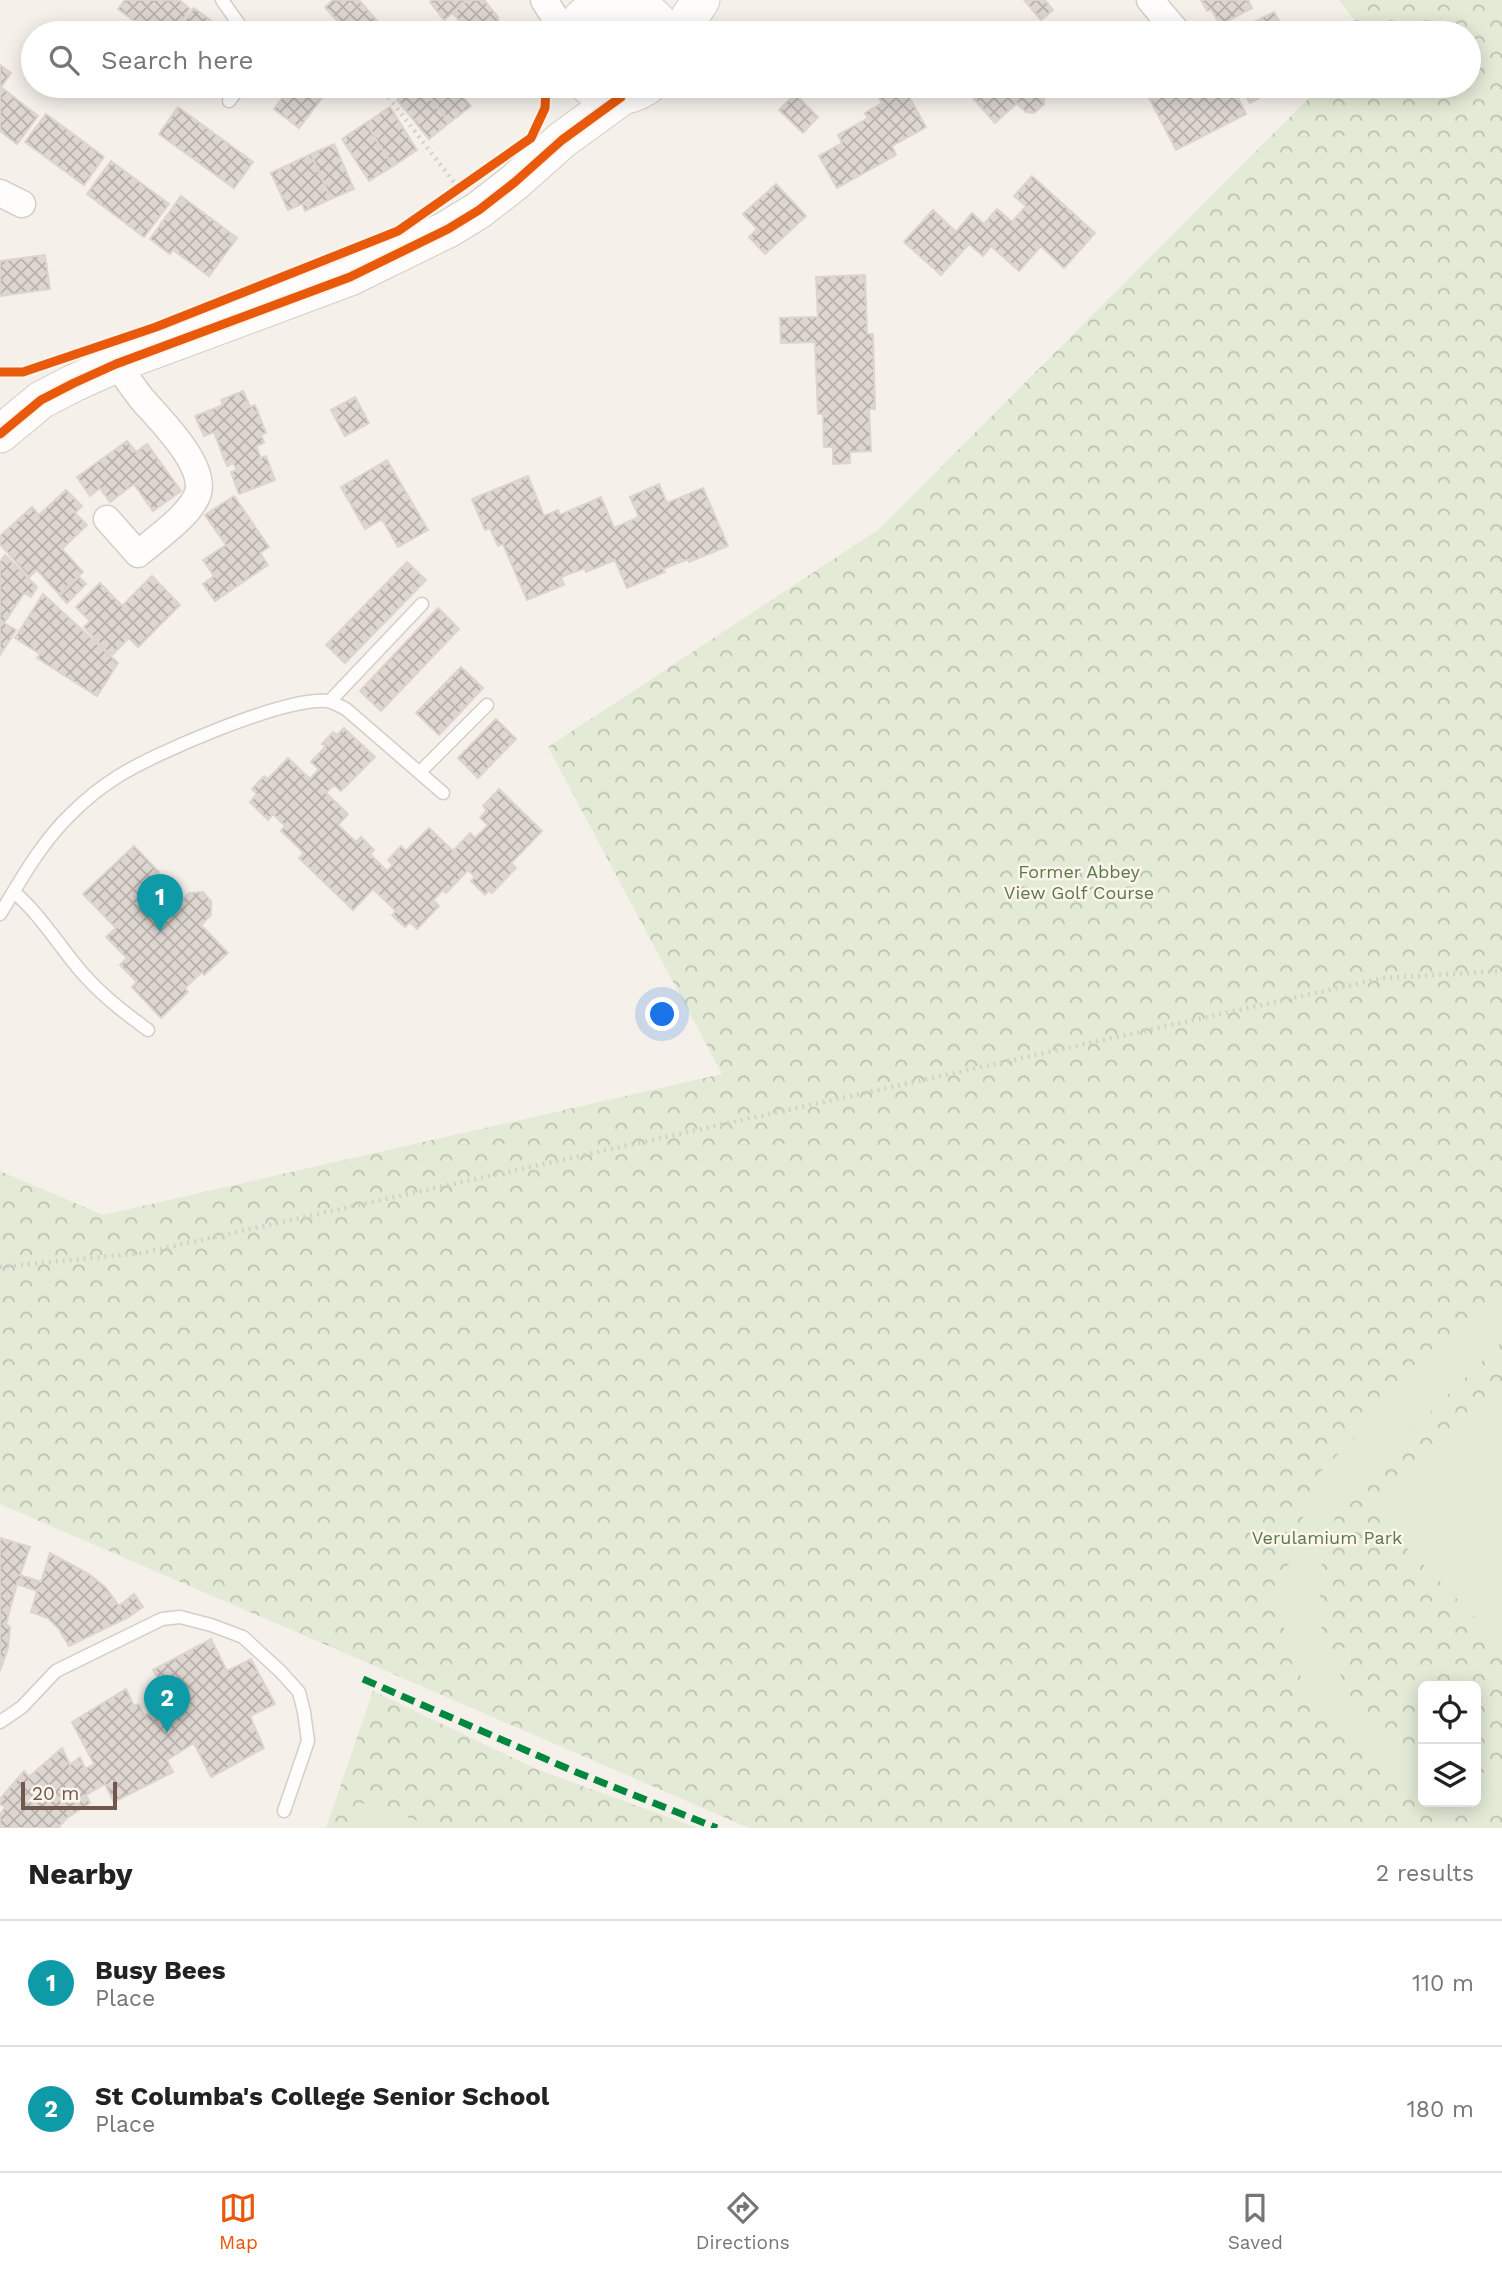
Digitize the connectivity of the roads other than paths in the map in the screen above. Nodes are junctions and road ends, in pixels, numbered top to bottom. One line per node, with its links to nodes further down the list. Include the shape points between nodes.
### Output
1 (222, 0): 6 (lane)
2 (544, 0): 7 (street)
3 (701, 0): 10 (street)
4 (1150, 0): 11 (street)
5 (626, 2): 8 (street, via 583,16); 9 (street)
6 (237, 21)
7 (557, 21)
8 (580, 21)
9 (658, 21)
10 (687, 21)
11 (1168, 21)
12 (231, 98): 15 (lane)
13 (573, 98): 16 (street)
14 (610, 98): 16 (street)
15 (229, 101)
16 (562, 140): 17 (street, via 479,210 390,259)
17 (116, 364): 18 (street, via 41,400); 19 (street, via 168,425 199,479 197,494 181,516 138,554)
18 (0, 434)
19 (107, 519)
20 (422, 604): 21 (lane)
21 (330, 701): 23 (lane, via 346,709); 25 (lane, via 284,706 181,745 117,777 72,812 40,847)
22 (487, 705): 23 (lane)
23 (420, 772): 24 (lane)
24 (443, 793)
25 (14, 891): 26 (lane); 27 (lane, via 84,974 116,1007)
26 (0, 914)
27 (148, 1030)
28 (0, 1722): 29 (lane, via 22,1707 56,1671 162,1619 180,1617 211,1625 243,1637 299,1692 308,1741)
29 (284, 1811)

